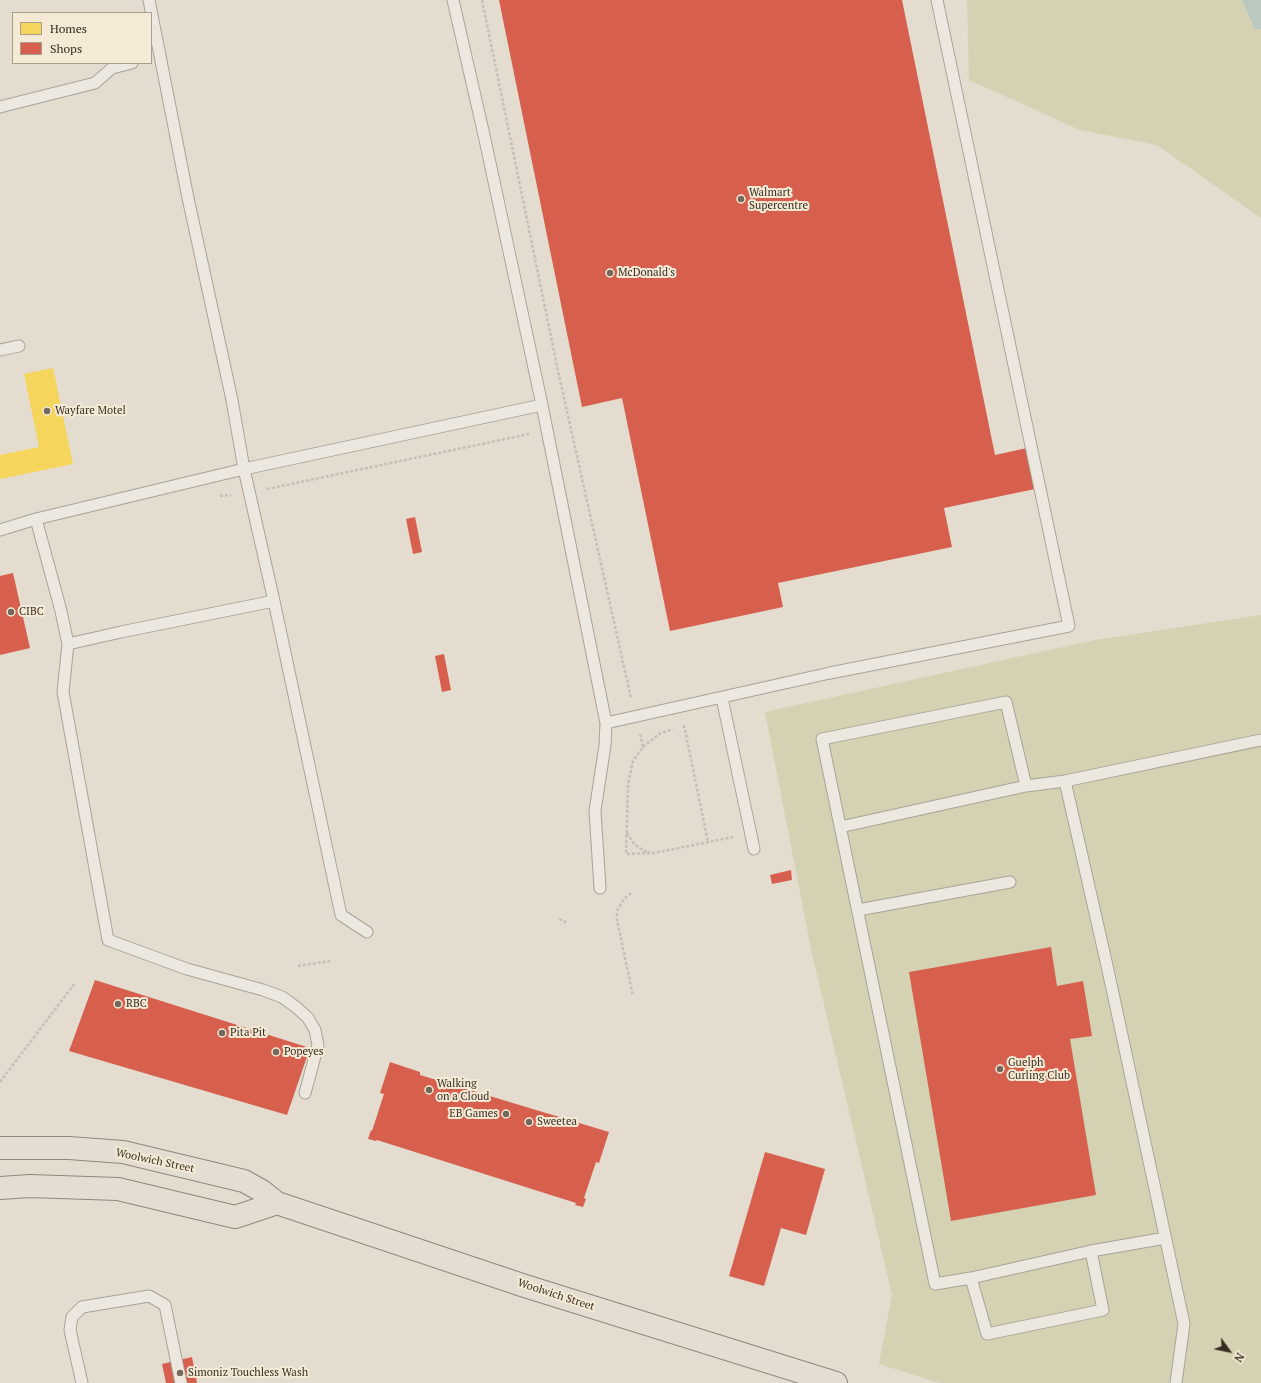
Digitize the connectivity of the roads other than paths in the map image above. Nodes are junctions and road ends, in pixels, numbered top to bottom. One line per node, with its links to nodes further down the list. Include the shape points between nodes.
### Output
1 (149, 0): 4 (lane)
2 (453, 0): 11 (lane)
3 (938, 0): 17 (lane, via 1070,626 830,673)
4 (150, 12)
5 (152, 24): 6 (lane)
6 (156, 57): 12 (lane, via 175,129)
7 (128, 64): 8 (lane, via 112,68 95,83)
8 (0, 107)
9 (19, 346): 10 (lane)
10 (0, 350)
11 (542, 405): 12 (lane); 18 (lane)
12 (244, 469): 13 (lane); 15 (lane)
13 (36, 519): 14 (lane); 16 (lane)
14 (0, 530)
15 (274, 601): 16 (lane); 27 (lane, via 341,915)
16 (68, 644): 28 (lane, via 63,692 108,940 187,969 263,990 296,1007 308,1018 315,1030 318,1045)
17 (722, 698): 18 (lane); 23 (lane)
18 (606, 724): 25 (lane, via 595,811)
19 (1261, 740): 20 (lane)
20 (1065, 781): 21 (lane); 32 (lane)
21 (1026, 786): 22 (lane); 22 (lane, via 1006,702 822,739)
22 (840, 827): 26 (lane)
23 (754, 849)
24 (1010, 882): 26 (lane)
25 (600, 888)
26 (858, 910): 34 (lane, via 935,1284)
27 (367, 932)
28 (305, 1093)
29 (0, 1148): 31 (main road, Woolwich Street, via 69,1148 123,1152 244,1181 262,1191)
30 (0, 1188): 31 (main road, via 30,1186 118,1189 235,1217)
31 (277, 1204): 37 (main road, Woolwich Street, via 532,1288)
32 (1166, 1238): 33 (lane); 38 (lane, via 1184,1324)
33 (1091, 1251): 34 (lane); 34 (lane, via 1102,1310 987,1334)
34 (971, 1278)
35 (82, 1383): 36 (lane, via 70,1330 72,1317 82,1308 149,1296 166,1305)
36 (181, 1383)
37 (836, 1383)
38 (1176, 1383)

